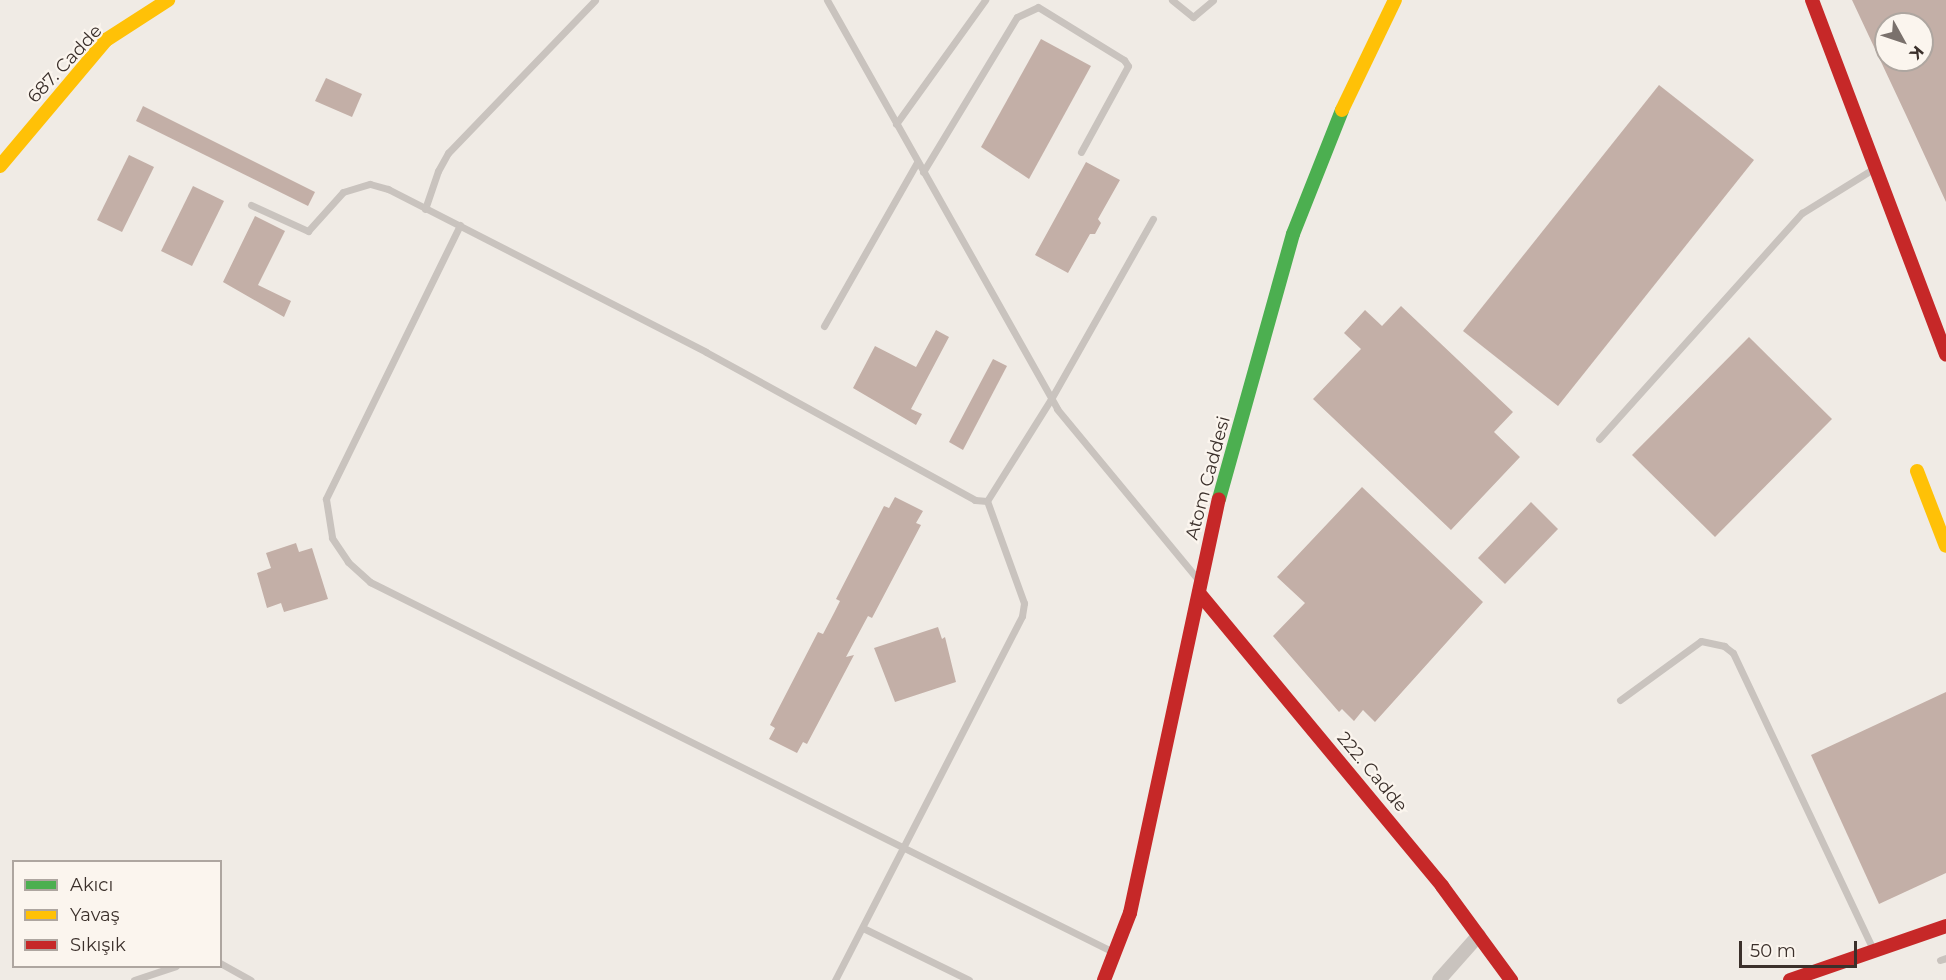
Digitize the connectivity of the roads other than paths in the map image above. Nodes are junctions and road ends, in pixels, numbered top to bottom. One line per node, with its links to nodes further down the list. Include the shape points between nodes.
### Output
1 (168, 0): 12 (street, 687. Cadde, via 106,40)
2 (595, 0): 16 (lane, via 448,153)
3 (827, 0): 9 (lane)
4 (985, 0): 9 (lane)
5 (1172, 0): 6 (lane, via 1193,17)
6 (1213, 0)
7 (1395, 0): 27 (street, Atom Caddesi, via 1328,140 1300,213 1212,526)
8 (1812, 0): 13 (street)
9 (896, 124): 11 (lane)
10 (1081, 152): 14 (lane, via 1128,66 1038,7 1017,17)
11 (917, 162): 14 (lane); 20 (lane)
12 (0, 166)
13 (1876, 168): 19 (street); 23 (lane, via 1802,213)
14 (923, 172): 22 (lane)
15 (251, 205): 16 (lane, via 308,231 334,198 370,184)
16 (426, 208): 18 (lane)
17 (1154, 219): 22 (lane)
18 (460, 225): 25 (lane, via 706,352 975,500); 29 (lane, via 326,499 332,538 348,562 370,582)
19 (1940, 320): 21 (street)
20 (824, 326)
21 (1946, 354)
22 (1051, 399): 25 (lane); 27 (lane)
23 (1599, 439)
24 (1917, 471): 26 (street)
25 (987, 501): 29 (lane, via 1024,610)
26 (1946, 546)
27 (1200, 588): 32 (street, 222. Cadde); 34 (street, Atom Caddesi, via 1149,834)
28 (1620, 700): 33 (lane, via 1701,641 1724,646 1732,653)
29 (903, 850): 31 (lane); 34 (lane)
30 (1946, 926): 33 (street)
31 (862, 928): 39 (lane); 40 (lane)
32 (1479, 935): 42 (street); 43 (street, 222. Cadde)
33 (1874, 951): 44 (street)
34 (1116, 954): 41 (street, Atom Caddesi)
35 (222, 964): 38 (lane)
36 (170, 968): 37 (lane)
37 (134, 980)
38 (251, 980)
39 (835, 980)
40 (969, 980)
41 (1104, 980)
42 (1439, 980)
43 (1511, 980)
44 (1790, 980)

